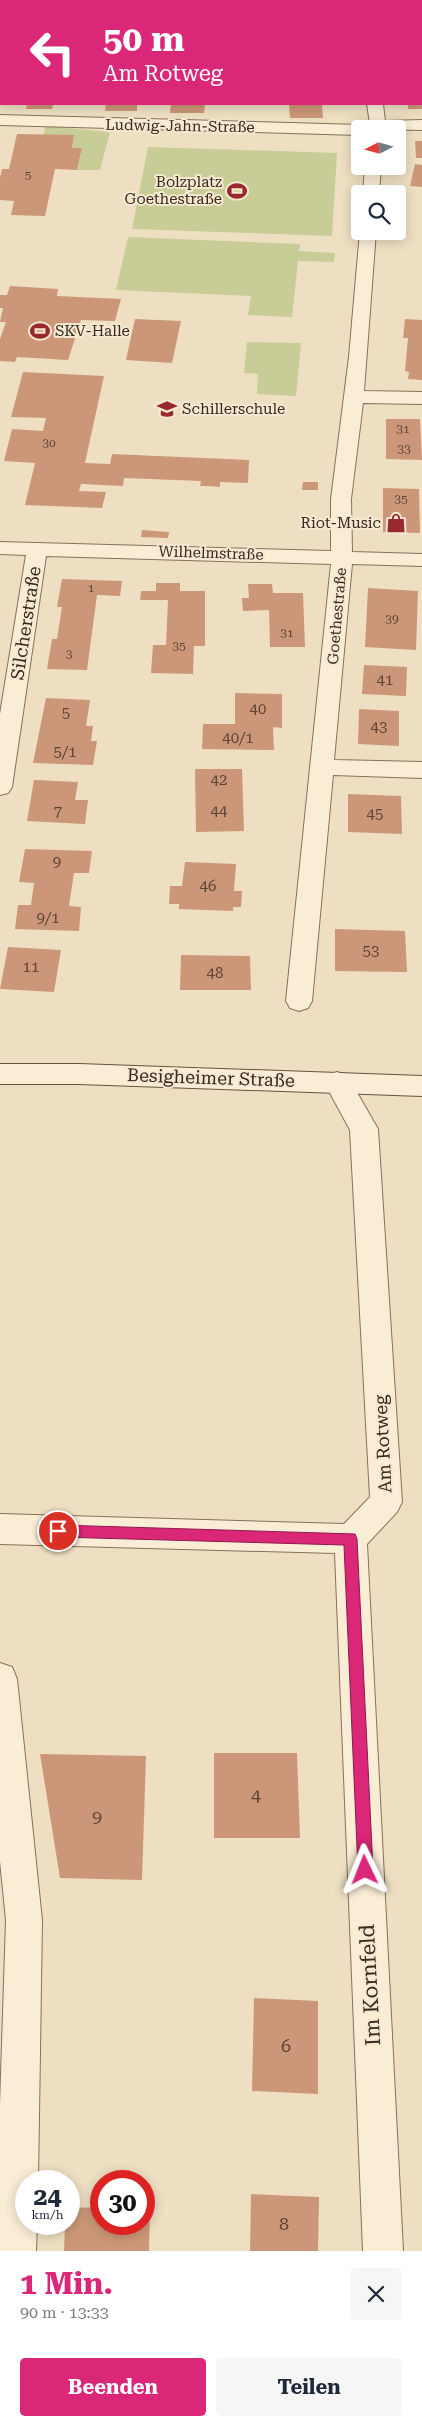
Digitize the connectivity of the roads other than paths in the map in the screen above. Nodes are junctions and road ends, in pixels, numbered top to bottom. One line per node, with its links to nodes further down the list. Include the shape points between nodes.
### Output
1 (375, 105): 3 (street)
2 (0, 120): 6 (street, Ludwig-Jahn-Straße, via 79,117)
3 (374, 120)
4 (422, 125): 5 (street)
5 (406, 126)
6 (351, 130)
7 (367, 240): 8 (street, Goethestraße)
8 (355, 397): 9 (street); 12 (street, Goethestraße, via 339,538)
9 (422, 398)
10 (0, 548): 11 (street, Wilhelmstraße)
11 (37, 549): 12 (street, Wilhelmstraße); 14 (street, Silcherstraße)
12 (342, 558): 13 (street, Wilhelmstraße); 15 (street, Goethestraße)
13 (422, 560)
14 (2, 759): 17 (street, Silcherstraße)
15 (323, 767): 16 (street); 18 (street, Goethestraße)
16 (422, 770)
17 (0, 787)
18 (299, 1001)
19 (0, 1074): 20 (street, Besigheimer Straße)
20 (337, 1082): 21 (street, Besigheimer Straße); 23 (street, Am Rotweg, via 364,1129 386,1502)
21 (422, 1086)
22 (0, 1529): 23 (street)
23 (351, 1539): 26 (street, Im Kornfeld)
24 (0, 1679): 25 (street, via 24,1920)
25 (16, 2251)
26 (382, 2251)

